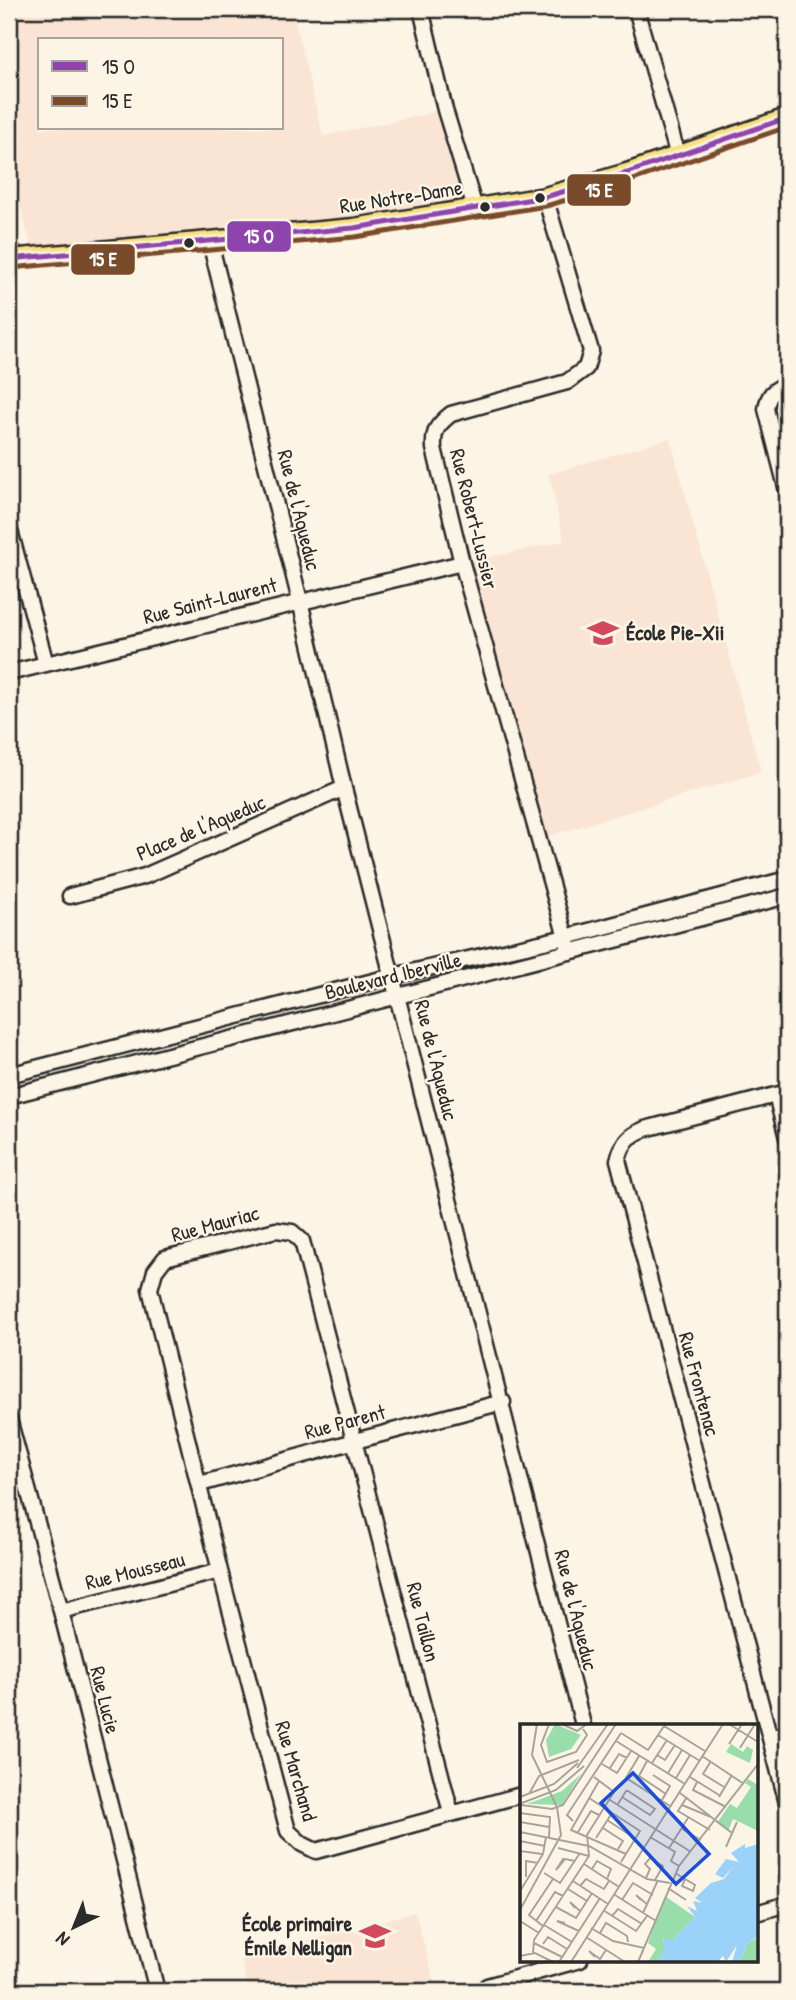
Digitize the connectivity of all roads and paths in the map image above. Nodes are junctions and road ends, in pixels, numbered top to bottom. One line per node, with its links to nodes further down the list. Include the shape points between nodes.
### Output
1 (421, 9): 6 (street)
2 (636, 9): 4 (street)
3 (787, 118): 4 (main road, Rue Notre-Dame)
4 (678, 156): 5 (main road, Rue Notre-Dame)
5 (545, 197): 6 (main road, Rue Notre-Dame); 12 (street, Rue Robert-Lussier, via 592,351 586,368 567,382 451,414 433,434)
6 (475, 208): 7 (main road, Rue Notre-Dame, via 354,228)
7 (210, 242): 8 (main road, Rue Notre-Dame); 13 (street, Rue de l'Aqueduc)
8 (9, 259)
9 (787, 385): 10 (street, via 768,397 766,409)
10 (787, 491)
11 (9, 527): 14 (street)
12 (463, 563): 13 (street, Rue Saint-Laurent); 20 (street, Rue Robert-Lussier)
13 (300, 601): 14 (street, Rue Saint-Laurent); 16 (street, Rue de l'Aqueduc)
14 (46, 664): 15 (street, Rue Saint-Laurent)
15 (9, 673)
16 (344, 788): 18 (street, Place de l'Aqueduc, via 145,876); 22 (street, Rue de l'Aqueduc)
17 (787, 879): 20 (street, Boulevard Iberville)
18 (70, 896)
19 (787, 896): 21 (street, Boulevard Iberville)
20 (566, 937): 21 (street, Rue Robert-Lussier); 22 (street, Boulevard Iberville)
21 (570, 953): 23 (street, Boulevard Iberville)
22 (393, 976): 23 (street, Rue de l'Aqueduc); 24 (street, Boulevard Iberville)
23 (398, 996): 26 (street, Boulevard Iberville); 28 (street, Rue de l'Aqueduc)
24 (9, 1075)
25 (782, 1094): 27 (street); 36 (street, Rue Frontenac, via 645,1129 629,1136 618,1160)
26 (9, 1096)
27 (787, 1138)
28 (503, 1402): 30 (street, Rue Parent); 34 (street, Rue de l'Aqueduc)
29 (9, 1419): 33 (street, Rue Lucie)
30 (355, 1441): 31 (street, Rue Parent); 31 (street, Rue Mauriac, via 302,1241 292,1231 276,1230 165,1258 150,1289); 39 (street, Rue Taillon)
31 (200, 1485): 32 (street, Rue Marchand)
32 (220, 1571): 33 (street, Rue Mousseau); 39 (street, Rue Marchand, via 288,1831 316,1852)
33 (61, 1611): 43 (street, Rue Lucie)
34 (583, 1724)
35 (787, 1734): 36 (street)
36 (770, 1738): 38 (street, Rue Frontenac)
37 (520, 1795): 39 (street, Rue Marchand)
38 (787, 1803)
39 (451, 1813)
40 (787, 1904): 41 (street)
41 (758, 1912)
42 (573, 1962): 44 (street)
43 (157, 1991)
44 (482, 1991)

